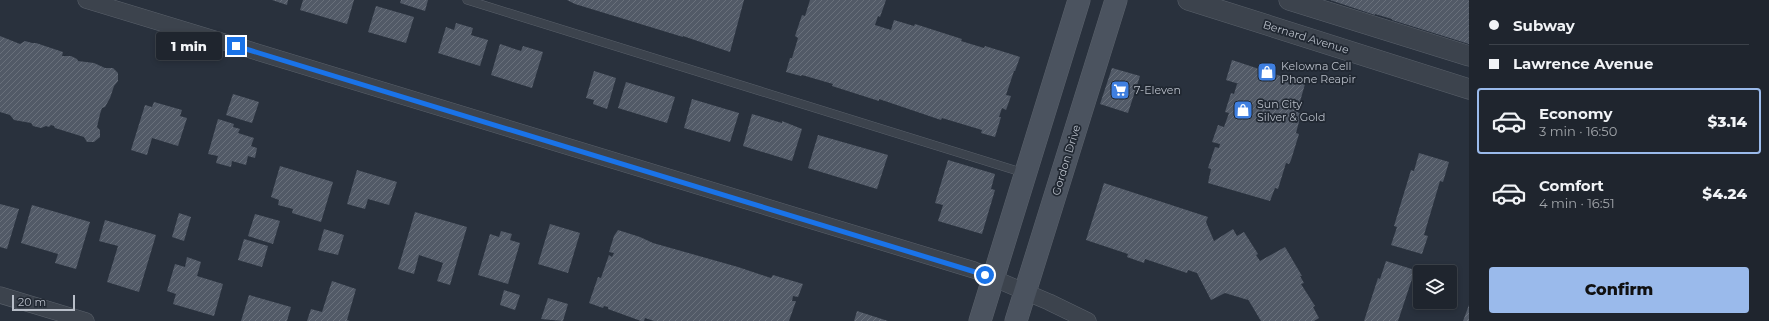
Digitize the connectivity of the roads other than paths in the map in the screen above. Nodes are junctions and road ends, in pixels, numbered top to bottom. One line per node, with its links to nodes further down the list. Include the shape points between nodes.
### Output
1 (86, 0): 10 (street)
2 (467, 0): 9 (lane)
3 (1079, 0): 9 (main road)
4 (1116, 0): 11 (main road, Gordon Drive)
5 (1188, 0): 8 (street, Bernard Avenue)
6 (1290, 0): 7 (street)
7 (1469, 56)
8 (1469, 88)
9 (1026, 173): 10 (main road)
10 (993, 278): 11 (street); 14 (main road)
11 (1025, 292): 15 (main road, Gordon Drive); 16 (street)
12 (0, 295): 13 (street)
13 (86, 321)
14 (980, 321)
15 (1016, 321)
16 (1088, 321)

